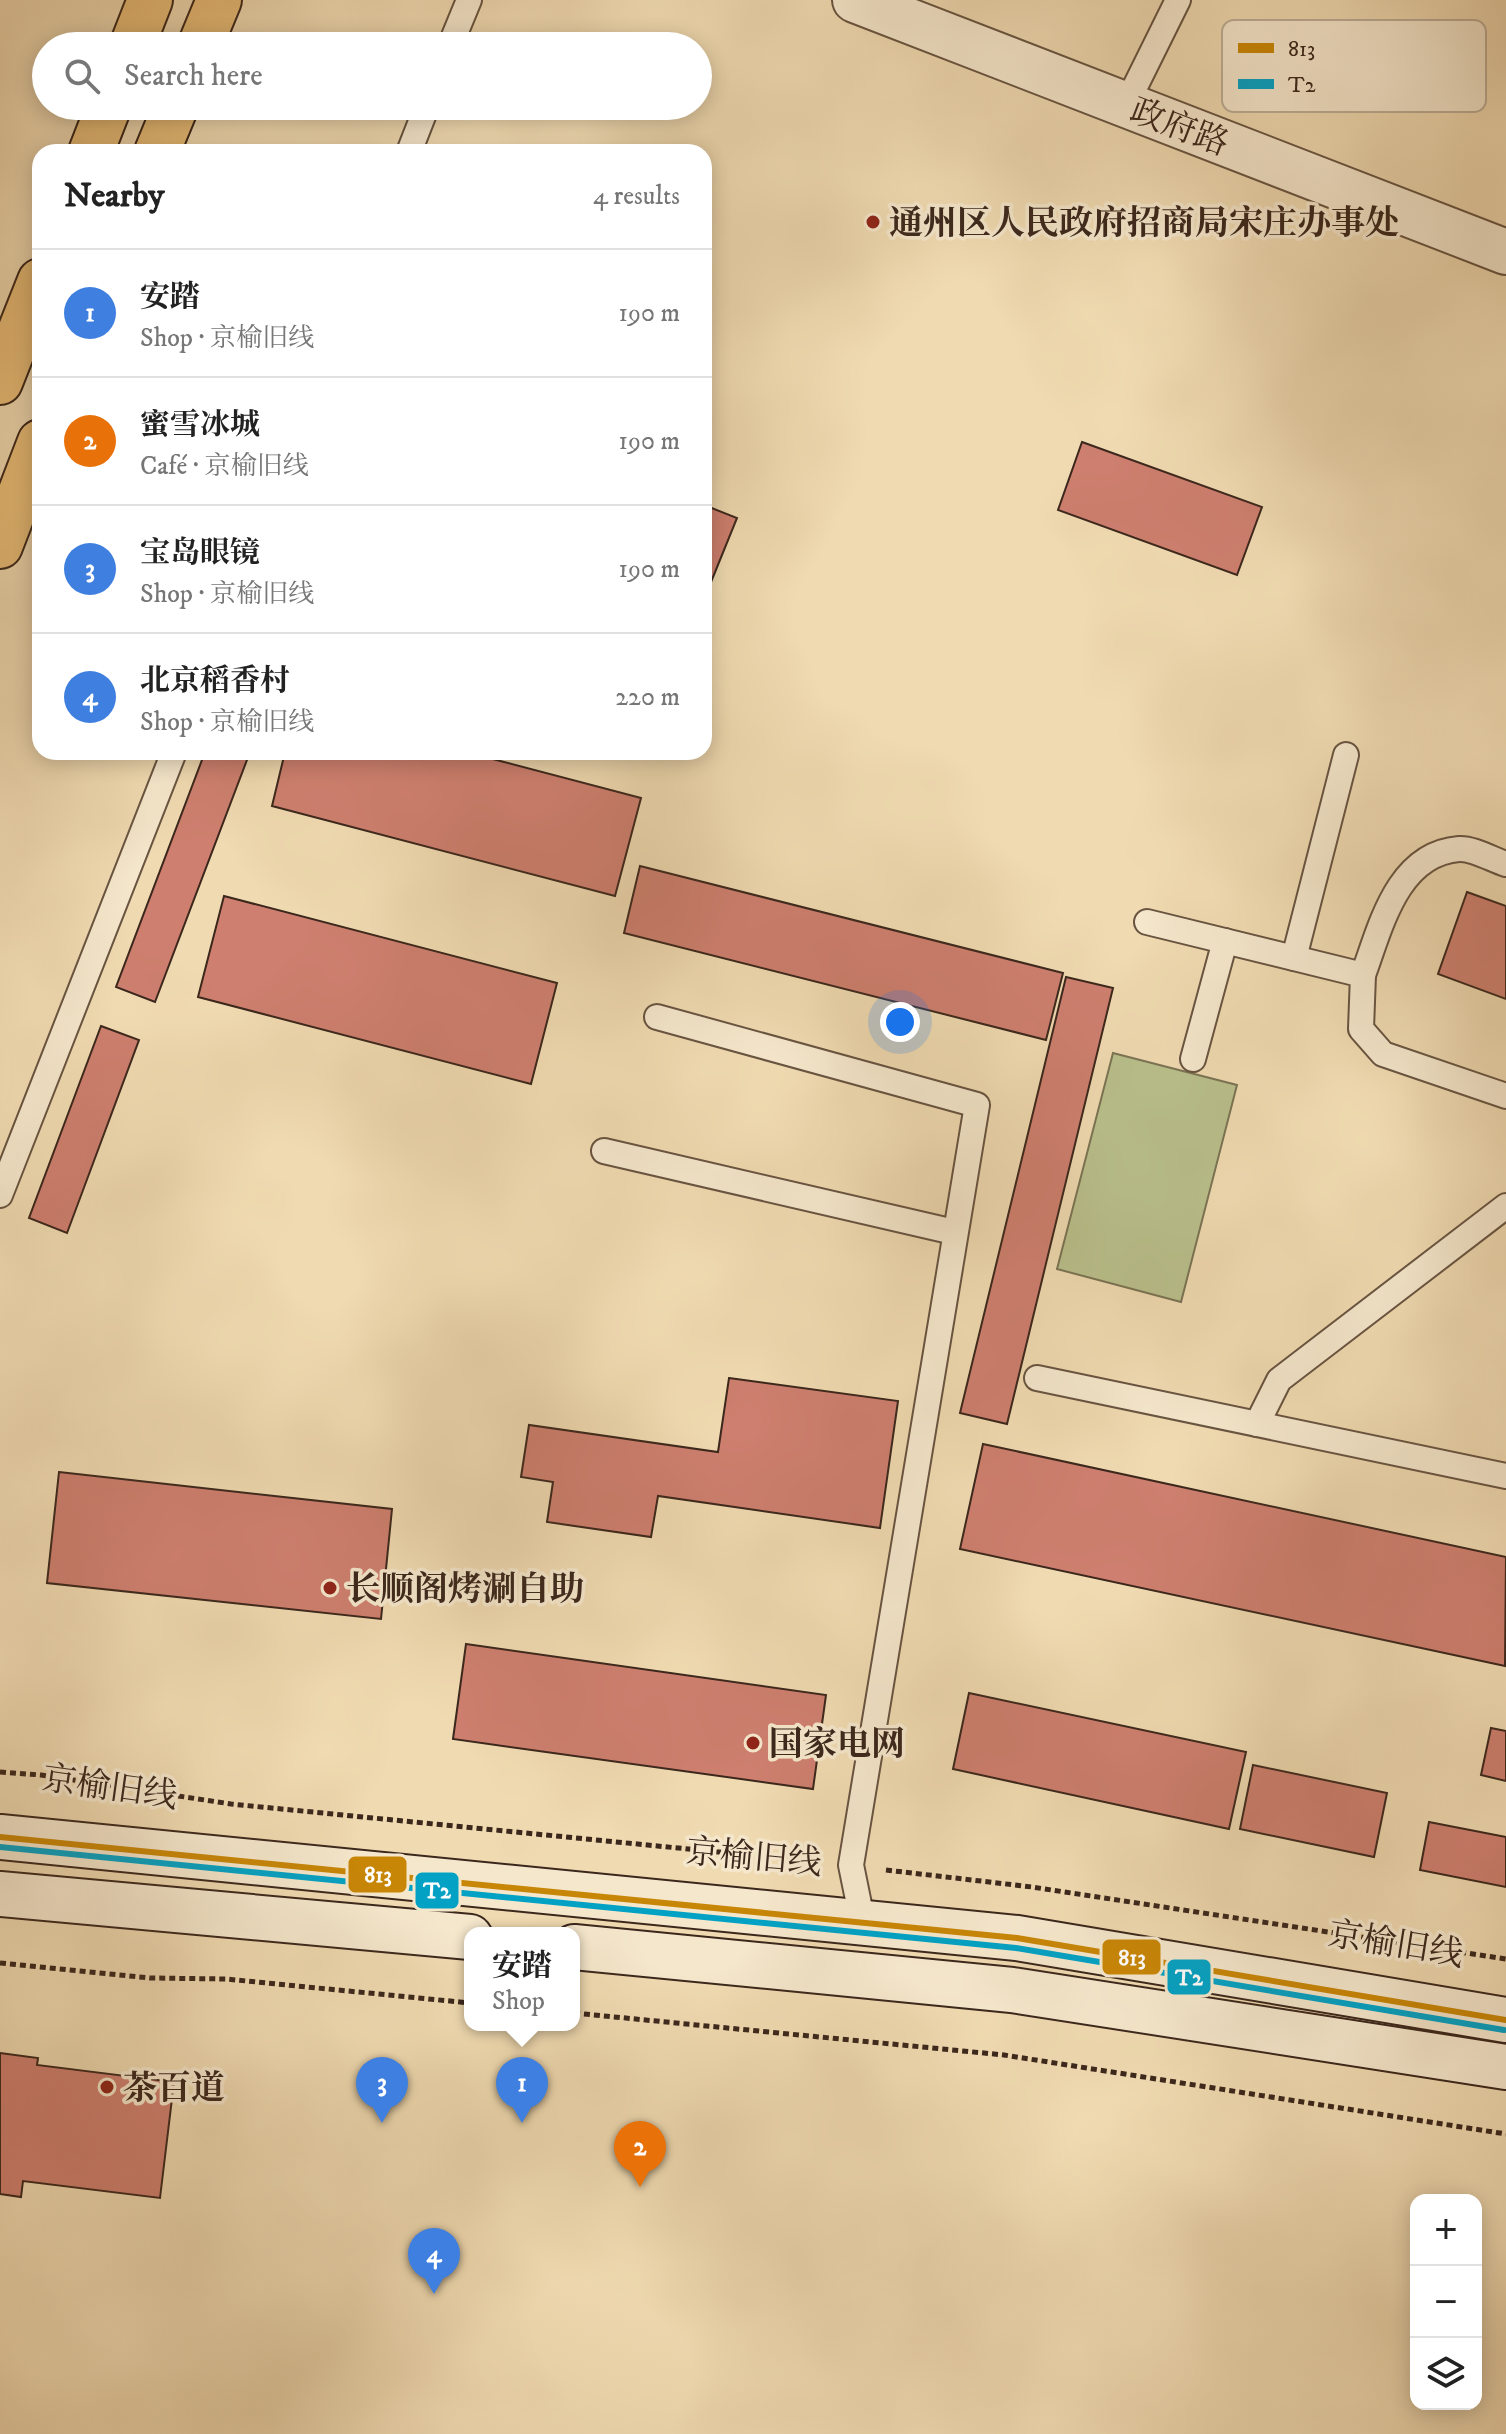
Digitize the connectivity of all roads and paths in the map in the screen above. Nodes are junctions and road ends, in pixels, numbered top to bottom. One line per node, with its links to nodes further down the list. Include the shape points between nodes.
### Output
1 (150, 0): 6 (main road)
2 (219, 0): 7 (main road)
3 (469, 0): 8 (lane)
4 (855, 0): 9 (main road, 政府路)
5 (1178, 0): 9 (lane)
6 (137, 32)
7 (206, 32)
8 (456, 32)
9 (1126, 105): 16 (main road, 政府路)
10 (104, 120): 13 (main road)
11 (170, 120): 14 (main road)
12 (422, 120): 15 (lane)
13 (94, 144)
14 (160, 144)
15 (412, 144)
16 (1506, 252)
17 (32, 301): 18 (main road)
18 (0, 382)
19 (32, 463): 20 (main road)
20 (0, 546)
21 (1346, 755): 26 (lane)
22 (171, 760): 32 (lane)
23 (1506, 864): 27 (lane, via 1461,849 1426,857 1401,882)
24 (1147, 922): 25 (lane)
25 (1225, 941): 26 (lane); 29 (lane)
26 (1294, 958): 27 (lane)
27 (1363, 975): 30 (lane, via 1361,1029 1383,1054)
28 (657, 1017): 34 (lane, via 977,1105)
29 (1193, 1059)
30 (1506, 1096)
31 (604, 1151): 34 (lane)
32 (0, 1195)
33 (1506, 1206): 36 (lane, via 1279,1380)
34 (954, 1232): 40 (lane)
35 (1037, 1378): 36 (lane)
36 (1257, 1424): 37 (lane)
37 (1506, 1476)
38 (0, 1772): 40 (path, 京榆旧线, via 246,1806)
39 (0, 1837): 42 (main road, 京榆旧线)
40 (851, 1865): 42 (lane); 45 (path, 京榆旧线)
41 (0, 1894): 43 (main road)
42 (863, 1924): 49 (main road, 京榆旧线, via 1017,1938)
43 (464, 1936)
44 (580, 1948): 50 (main road, via 1012,1990)
45 (1506, 1959)
46 (0, 1963): 47 (path)
47 (464, 2002)
48 (580, 2014): 51 (path, via 1004,2055)
49 (1506, 2020)
50 (1506, 2067)
51 (1506, 2134)

